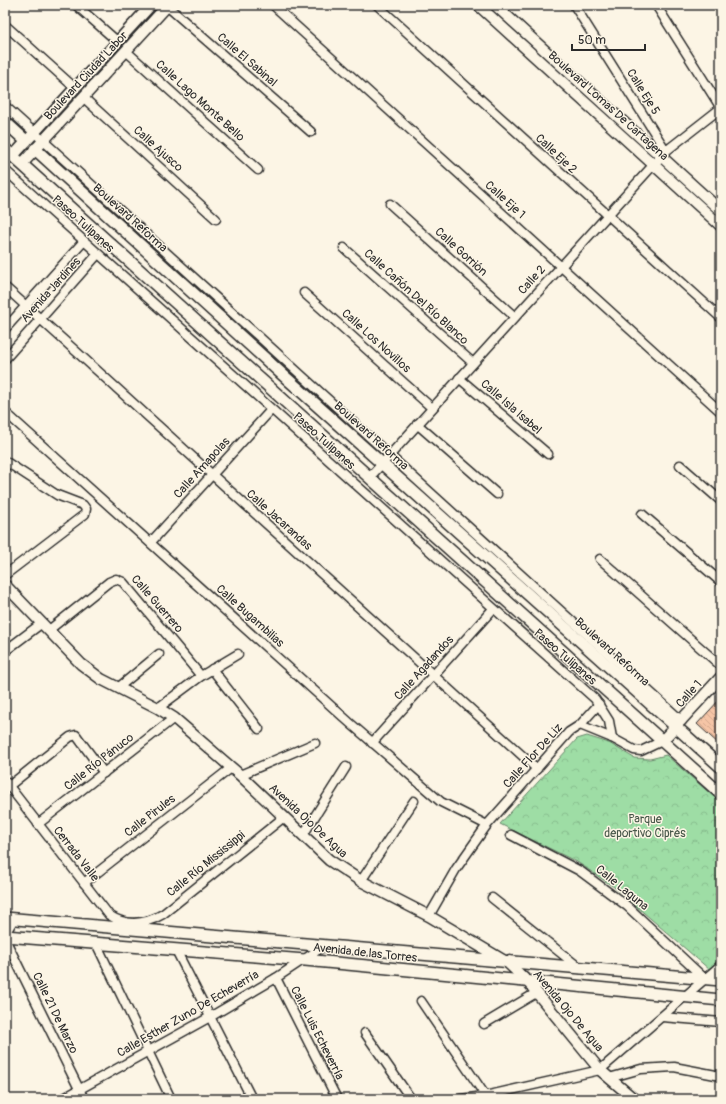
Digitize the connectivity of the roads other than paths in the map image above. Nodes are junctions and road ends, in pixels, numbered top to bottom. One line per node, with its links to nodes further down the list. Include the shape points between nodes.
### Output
1 (76, 5): 11 (street)
2 (151, 5): 11 (street, Boulevard Ciudad Labor)
3 (168, 5): 12 (street, Boulevard Ciudad Labor); 18 (street, Calle El Sabinal)
4 (273, 5): 35 (street, Calle Eje 1)
5 (377, 5): 29 (street, Calle Eje 2)
6 (478, 5): 24 (street, Boulevard Lomas De Cartagena)
7 (495, 5): 22 (street, Boulevard Lomas De Cartagena)
8 (574, 5): 22 (street, Calle Eje 5)
9 (656, 5): 16 (street)
10 (5, 25): 13 (street)
11 (118, 42): 13 (street, Boulevard Ciudad Labor)
12 (126, 51): 14 (street, Boulevard Ciudad Labor); 26 (street, Calle Lago Monte Bello)
13 (75, 88): 19 (street, Boulevard Ciudad Labor)
14 (84, 98): 20 (street, Boulevard Ciudad Labor); 30 (street, Calle Ajusco)
15 (5, 106): 19 (street)
16 (721, 108): 22 (street, Calle 2)
17 (5, 122): 19 (main road, Boulevard Reforma)
18 (311, 132)
19 (30, 136): 20 (street, Boulevard Reforma); 21 (street, Boulevard Ciudad Labor)
20 (39, 145): 23 (street, Boulevard Ciudad Labor); 52 (main road, Boulevard Reforma)
21 (9, 153): 23 (main road)
22 (663, 154): 24 (street, Calle 2); 28 (street, Boulevard Lomas De Cartagena)
23 (22, 164): 56 (main road)
24 (654, 165): 29 (street, Calle 2); 31 (street, Boulevard Lomas De Cartagena)
25 (5, 170): 32 (street, Paseo Tulipanes)
26 (258, 170)
27 (390, 204): 39 (street, Calle Gorrión)
28 (721, 211)
29 (607, 216): 35 (street, Calle 2); 40 (street, Calle Eje 2)
30 (216, 219)
31 (721, 226)
32 (84, 241): 34 (street, Paseo Tulipanes); 38 (street, Avenida Jardines)
33 (344, 248): 44 (street, Calle Cañón Del Río Blanco)
34 (98, 254): 41 (street, Avenida Jardines); 47 (street, Paseo Tulipanes)
35 (561, 267): 39 (street, Calle 2); 49 (street, Calle Eje 1)
36 (5, 287): 38 (street, Calle Jacarandas)
37 (304, 293): 46 (street, Calle Los Novillos)
38 (26, 306): 41 (street, Calle Jacarandas); 42 (street, Avenida Jardines)
39 (515, 317): 44 (street, Calle 2)
40 (721, 318)
41 (40, 319): 43 (street, Avenida Jardines); 55 (street, Calle Jacarandas)
42 (5, 329)
43 (5, 359)
44 (473, 363): 45 (street, Calle 2)
45 (459, 378): 46 (street, Calle 2); 51 (street, Calle Isla Isabel)
46 (432, 408): 50 (street, Calle 2)
47 (271, 410): 55 (street, Calle Amapolas); 65 (street, Paseo Tulipanes)
48 (5, 412): 60 (street, Calle Bugambilias)
49 (721, 412)
50 (417, 424): 52 (street, Calle 2); 57 (street)
51 (548, 454)
52 (385, 459): 56 (street, Calle 2); 79 (main road, Boulevard Reforma)
53 (5, 461): 62 (street, via 57,495 83,505 86,509 85,514)
54 (680, 465): 58 (street)
55 (211, 475): 60 (street, Calle Amapolas); 72 (street, Calle Jacarandas)
56 (370, 477): 83 (main road)
57 (497, 494)
58 (721, 501)
59 (642, 514): 63 (street)
60 (151, 542): 85 (street, Calle Bugambilias)
61 (600, 558): 70 (street)
62 (5, 575)
63 (721, 582)
64 (5, 585): 66 (street, Avenida Ojo De Agua)
65 (493, 609): 72 (street, Calle Agadandos); 76 (street, Paseo Tulipanes)
66 (46, 627): 67 (street); 73 (street, Calle Guerrero, via 116,579 123,582); 75 (street, Avenida Ojo De Agua, via 81,664 101,679)
67 (5, 651)
68 (159, 654): 75 (street)
69 (238, 654): 71 (street)
70 (721, 666)
71 (212, 669): 73 (street); 81 (street)
72 (433, 675): 85 (street, Calle Agadandos); 89 (street, Calle Jacarandas)
73 (201, 676): 77 (street)
74 (721, 677): 79 (street, Calle 1)
75 (119, 687): 77 (street, Avenida Ojo De Agua)
76 (599, 704): 80 (street, Calle Flor De Liz); 82 (street, Paseo Tulipanes, via 609,721)
77 (158, 708): 78 (street, Avenida Ojo De Agua)
78 (174, 718): 88 (street, Avenida Ojo De Agua); 90 (street, Calle Río Pánuco)
79 (679, 724): 83 (street, Calle 1); 87 (main road, Boulevard Reforma)
80 (580, 725): 82 (street); 89 (street, Calle Flor De Liz, via 569,732)
81 (260, 729)
82 (612, 738): 83 (street, via 641,751)
83 (662, 741): 93 (main road)
84 (315, 743): 91 (street)
85 (372, 743): 97 (street, Calle Bugambilias, via 441,802)
86 (346, 767): 98 (street)
87 (721, 767)
88 (231, 768): 91 (street, Avenida Ojo De Agua); 101 (street, Calle Pirules)
89 (537, 769): 97 (street, Calle Flor De Liz)
90 (104, 774): 92 (street, via 76,735); 96 (street, Calle Río Pánuco)
91 (240, 775): 95 (street, Avenida Ojo De Agua)
92 (7, 783): 96 (street, Cerrada Valle)
93 (721, 794)
94 (414, 801): 100 (street)
95 (284, 817): 98 (street, Avenida Ojo De Agua); 105 (street, Calle Río Mississippi, via 163,914)
96 (38, 824): 101 (street, Cerrada Valle)
97 (487, 825): 103 (street, Calle Flor De Liz, via 456,869)
98 (304, 834): 100 (street, Avenida Ojo De Agua, via 329,860)
99 (511, 835): 115 (street, Calle Laguna, via 580,871 627,906)
100 (361, 881): 103 (street, Avenida Ojo De Agua)
101 (84, 883): 105 (street, Cerrada Valle, via 109,915 117,920)
102 (492, 898): 113 (street)
103 (429, 916): 111 (street, Avenida Ojo De Agua)
104 (10, 919): 106 (street); 108 (main road, Avenida de las Torres)
105 (140, 923)
106 (5, 936): 107 (main road, Avenida de las Torres); 131 (street, Calle 21 De Marzo)
107 (96, 943): 109 (main road, Avenida de las Torres); 127 (street)
108 (324, 946): 110 (street, Calle Esther Zuno De Echeverría); 111 (main road, Avenida de las Torres)
109 (176, 950): 110 (main road, Avenida de las Torres); 122 (street)
110 (305, 960): 114 (street, Calle Esther Zuno De Echeverría); 117 (main road, Avenida de las Torres)
111 (508, 963): 113 (main road, Avenida de las Torres); 117 (street, Avenida Ojo De Agua)
112 (721, 964): 115 (street)
113 (582, 969): 115 (main road, Avenida de las Torres)
114 (276, 978): 122 (street, Calle Esther Zuno De Echeverría); 137 (street, Calle Luis Echeverría)
115 (705, 979): 116 (main road, Avenida de las Torres); 119 (street)
116 (721, 980)
117 (528, 982): 118 (street, Avenida Ojo De Agua); 119 (main road, Avenida de las Torres)
118 (536, 993): 125 (street); 128 (street, Avenida Ojo De Agua)
119 (686, 996): 120 (main road, Avenida de las Torres); 123 (street)
120 (721, 1000)
121 (421, 1001): 132 (street)
122 (210, 1017): 127 (street, Calle Esther Zuno De Echeverría); 136 (street)
123 (662, 1017): 124 (street); 128 (street)
124 (721, 1022)
125 (484, 1024)
126 (366, 1033): 138 (street)
127 (148, 1053): 131 (street, Calle Esther Zuno De Echeverría); 135 (street)
128 (600, 1070): 130 (street, Avenida Ojo De Agua); 132 (street)
129 (721, 1076): 130 (street, via 674,1067 641,1069)
130 (609, 1078): 140 (street, Avenida Ojo De Agua)
131 (79, 1088): 133 (street, Calle Esther Zuno De Echeverría); 134 (street, Calle 21 De Marzo)
132 (486, 1097): 139 (street)
133 (62, 1099)
134 (84, 1099)
135 (171, 1099)
136 (252, 1099)
137 (337, 1099)
138 (411, 1099)
139 (460, 1099)
140 (634, 1099)

